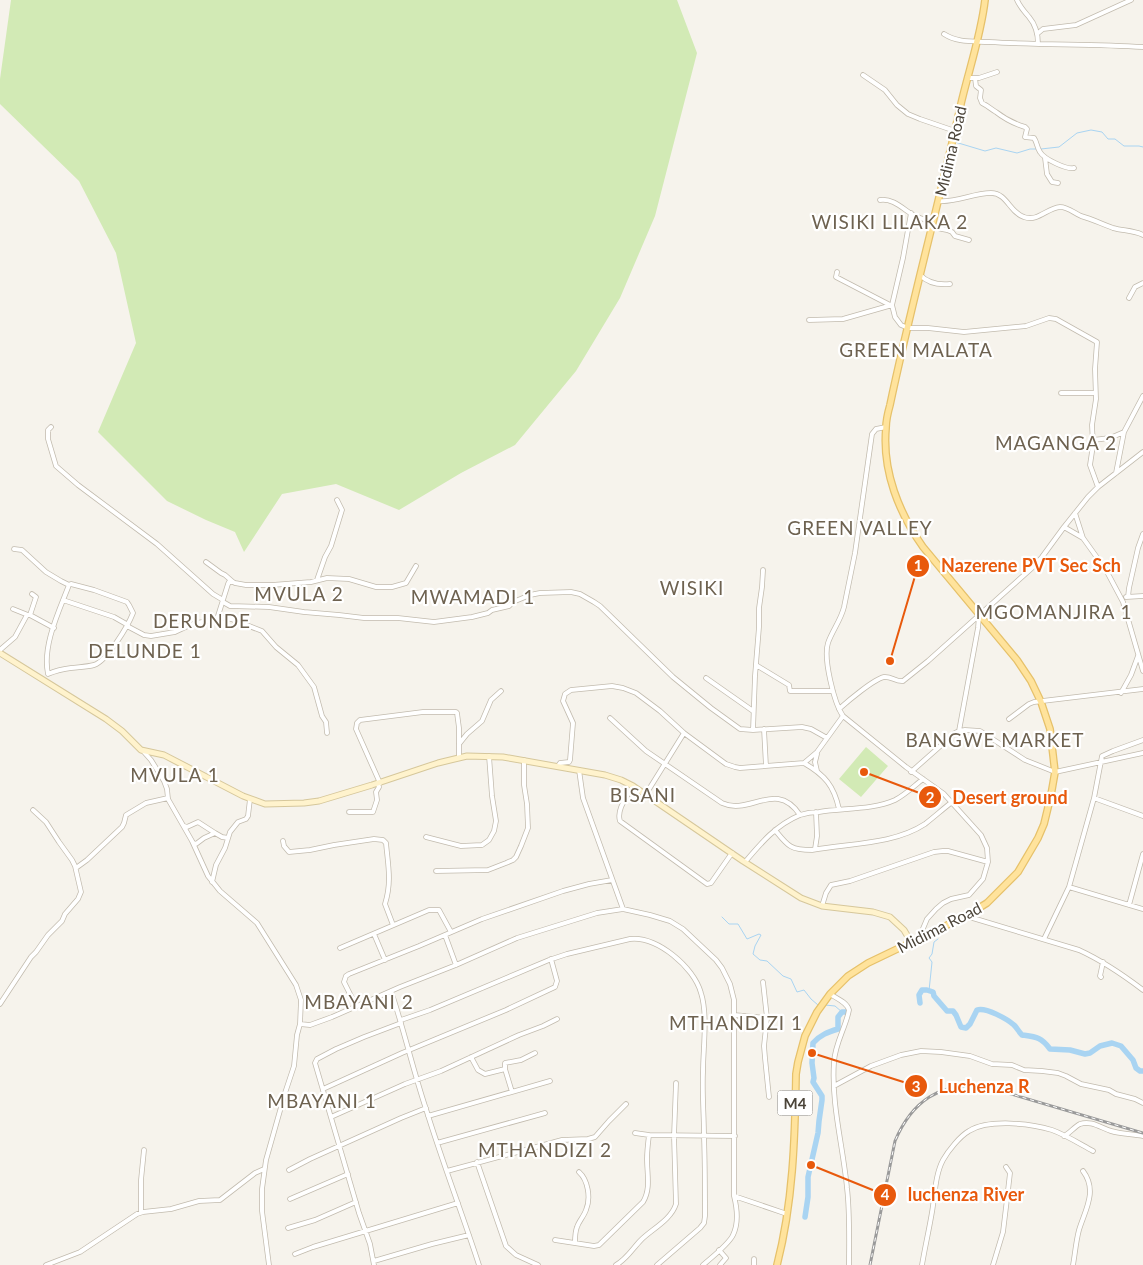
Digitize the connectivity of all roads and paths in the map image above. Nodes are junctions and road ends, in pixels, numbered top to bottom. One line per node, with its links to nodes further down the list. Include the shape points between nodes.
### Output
1 (1016, 0): 5 (street)
2 (1131, 0): 5 (street, via 1076,26 1043,29)
3 (983, 1): 6 (main road, Midima Road / M4)
4 (944, 34): 6 (street, via 963,41)
5 (1038, 34): 7 (street)
6 (977, 41): 7 (street); 11 (main road, Midima Road / M4)
7 (1038, 44): 8 (street)
8 (1143, 47)
9 (997, 72): 12 (street)
10 (863, 75): 13 (street, via 880,86 908,114)
11 (967, 78): 12 (street); 13 (main road, Midima Road / M4)
12 (975, 78): 14 (street, via 976,86 981,90 982,103 1006,119 1025,126 1025,137 1036,140)
13 (956, 131): 18 (main road, Midima Road / M4)
14 (1045, 158): 15 (street, via 1068,169); 16 (street, via 1047,174 1052,182)
15 (1074, 168)
16 (1058, 183)
17 (880, 200): 19 (street, via 892,201)
18 (938, 201): 20 (main road, Midima Road / M4); 21 (street, via 949,202 993,193 1002,197 1022,217 1036,217 1064,208 1114,228)
19 (911, 213): 20 (street); 28 (street)
20 (932, 224): 22 (street); 24 (main road, Midima Road / M4)
21 (1143, 235)
22 (969, 240)
23 (837, 272): 28 (street, via 835,276 838,279)
24 (920, 275): 26 (street, via 924,279); 30 (main road, Midima Road / M4)
25 (1143, 283): 27 (street, via 1135,286)
26 (950, 284)
27 (1129, 298)
28 (891, 305): 29 (street, via 852,318); 30 (street, via 899,324)
29 (809, 320)
30 (908, 328): 32 (street, via 972,332 1056,319 1097,342); 34 (main road, Midima Road / M4)
31 (1060, 393): 32 (street)
32 (1096, 393): 37 (street)
33 (1143, 396): 36 (street)
34 (886, 427): 61 (main road, Midima Road / M4, via 889,472 904,518); 74 (street, via 876,429 872,434 844,607 828,644 826,655)
35 (50, 428): 58 (street, via 48,440 56,466 157,544)
36 (1124, 432): 37 (street); 39 (street)
37 (1093, 440): 40 (street, via 1090,465)
38 (1143, 452): 39 (street)
39 (1116, 473): 40 (street)
40 (1098, 487): 42 (street)
41 (337, 500): 50 (street, via 342,510)
42 (1075, 512): 43 (street); 45 (street)
43 (1064, 527): 45 (street); 61 (street, via 1036,564)
44 (1143, 534): 55 (street)
45 (1083, 538): 56 (street, via 1104,565)
46 (14, 549): 52 (street, via 22,550 46,572)
47 (206, 562): 51 (street)
48 (416, 566): 50 (street, via 406,582 392,587 349,579)
49 (763, 570): 67 (street)
50 (317, 580): 51 (street, via 251,585)
51 (233, 582): 58 (street, via 229,582)
52 (69, 585): 57 (street); 63 (street, via 127,602 133,613)
53 (32, 594): 60 (street, via 36,597)
54 (1143, 596): 55 (street)
55 (1128, 597): 56 (street)
56 (1121, 598): 66 (street)
57 (63, 600): 63 (street); 64 (street)
58 (223, 601): 62 (street); 83 (street, via 230,606 434,622 488,613 536,594 580,594 600,606 673,677 711,708 740,729)
59 (13, 609): 60 (street)
60 (29, 615): 64 (street); 65 (street, via 15,637)
61 (979, 616): 76 (main road, Midima Road / M4, via 1017,660); 77 (street, via 905,681 882,678); 84 (street)
62 (217, 619): 63 (street, via 151,636); 85 (street, via 224,618 262,630 299,666 314,687 326,722)
63 (128, 625): 69 (street, via 96,665)
64 (54, 628): 69 (street, via 48,646)
65 (0, 652): 71 (street)
66 (1138, 656): 68 (street); 75 (street)
67 (756, 665): 74 (street, via 789,685 790,691); 78 (street)
68 (1143, 671)
69 (48, 674): 71 (street)
70 (706, 678): 78 (street)
71 (44, 681): 90 (street, via 106,719)
72 (1143, 690): 75 (street)
73 (501, 691): 89 (street, via 491,700 482,721)
74 (832, 691): 77 (street)
75 (1121, 693): 76 (street)
76 (1041, 702): 81 (street, via 1029,704); 104 (main road, Midima Road / M4, via 1050,730)
77 (839, 709): 79 (street)
78 (754, 711): 83 (street)
79 (843, 716): 87 (street); 103 (street)
80 (610, 718): 97 (street)
81 (1009, 719)
82 (764, 729): 83 (street); 87 (street, via 802,727); 100 (street)
83 (753, 730)
84 (958, 731): 103 (street); 104 (street, via 980,731 1025,760)
85 (326, 734)
86 (684, 734): 97 (street); 99 (street, via 636,692 612,686 571,690 563,701 573,723 570,760); 100 (street, via 730,766)
87 (827, 738): 91 (street)
88 (1143, 740): 96 (street, via 1102,756)
89 (459, 744): 94 (street); 106 (street, via 456,712 423,712 360,720 356,729)
90 (141, 750): 109 (street, via 164,781); 111 (street, via 164,755)
91 (818, 752): 98 (street); 102 (street)
92 (1143, 752): 96 (street)
93 (489, 756): 94 (street); 95 (street); 122 (street, via 496,821 489,840 482,845 461,846)
94 (459, 757): 106 (street)
95 (524, 760): 99 (street); 132 (street, via 528,828 514,860 488,870)
96 (1102, 762): 104 (street); 110 (street)
97 (664, 763): 108 (street); 117 (street, via 726,804 738,806 782,800 792,805)
98 (804, 763): 100 (street); 102 (street)
99 (558, 766): 101 (street)
100 (766, 766)
101 (579, 770): 107 (street, via 612,776); 133 (street, via 583,798)
102 (817, 771): 113 (street, via 831,786)
103 (911, 772): 105 (street)
104 (1055, 772): 140 (main road, Midima Road / M4, via 1044,824 1018,872 987,903)
105 (923, 779): 112 (street); 113 (street, via 889,802)
106 (379, 783): 111 (street, via 304,803 265,804); 115 (street, via 373,812)
107 (633, 786): 108 (street); 127 (street, via 619,812 620,821 707,884)
108 (646, 794): 127 (street)
109 (168, 798): 119 (street); 131 (street, via 146,803 126,815 122,827)
110 (1094, 798): 118 (street); 135 (street)
111 (250, 799): 123 (street, via 248,816 235,826)
112 (952, 802): 126 (street, via 925,824 901,835); 130 (street, via 981,835 987,848)
113 (839, 809): 116 (street)
114 (33, 810): 131 (street, via 46,822)
115 (349, 812)
116 (816, 812): 117 (street); 126 (street)
117 (800, 815): 120 (street)
118 (1143, 816)
119 (184, 826): 121 (street, via 198,822); 125 (street)
120 (775, 830): 126 (street, via 791,848); 129 (street)
121 (215, 833): 123 (street); 125 (street)
122 (426, 837)
123 (228, 838): 134 (street)
124 (283, 841): 141 (street, via 289,852 383,840 390,881 385,904)
125 (193, 843): 134 (street)
126 (815, 850)
127 (732, 853): 129 (street)
128 (1143, 854): 136 (street)
129 (745, 862): 137 (street, via 788,891)
130 (988, 862): 137 (street, via 943,850 934,852 831,886); 145 (street, via 983,879 969,895 942,903 930,914)
131 (76, 868): 158 (street, via 81,892 78,899 31,957)
132 (436, 872)
133 (612, 880): 138 (street); 142 (street, via 563,891)
134 (212, 882): 164 (street, via 257,923 296,985 301,1000)
135 (1069, 888): 136 (street); 146 (street)
136 (1129, 905): 139 (street)
137 (822, 906): 147 (street, via 890,917)
138 (623, 909): 152 (street, via 516,938); 160 (street, via 670,921 716,960 730,984)
139 (1143, 909)
140 (966, 916): 145 (main road, Midima Road / M4); 146 (street)
141 (393, 925): 142 (street, via 426,910 439,910); 143 (street)
142 (451, 932): 144 (street)
143 (374, 934): 148 (street); 150 (street)
144 (445, 935): 150 (street); 152 (street)
145 (919, 938): 147 (main road, Midima Road / M4)
146 (1044, 939): 151 (street)
147 (911, 942): 157 (main road, Midima Road / M4, via 868,963 848,976)
148 (340, 948)
149 (551, 959): 163 (street); 165 (street, via 558,981 555,987); 185 (street, via 638,939 665,950 691,973 701,990 704,1011)
150 (385, 960): 159 (street, via 346,976 344,982)
151 (1103, 962): 153 (street); 155 (street)
152 (456, 965): 156 (street)
153 (1101, 978)
154 (764, 982): 161 (street)
155 (1143, 990)
156 (391, 991): 159 (street); 163 (street)
157 (830, 994): 172 (street, via 848,1006 834,1061); 206 (main road, Midima Road / M4, via 812,1021 798,1062)
158 (0, 1004)
159 (356, 1006): 164 (street, via 317,1023)
160 (734, 1015): 161 (street); 186 (street)
161 (767, 1018): 175 (street, via 764,1050)
162 (557, 1019): 167 (street)
163 (401, 1021): 165 (street); 173 (street, via 317,1059 315,1065)
164 (300, 1024): 195 (street, via 293,1070)
165 (409, 1050): 169 (street); 173 (street)
166 (535, 1053): 168 (street, via 522,1060 505,1063)
167 (470, 1057): 168 (street, via 484,1074); 169 (street)
168 (506, 1068): 174 (street)
169 (417, 1079): 178 (street); 181 (street)
170 (550, 1081): 174 (street)
171 (676, 1083): 184 (street)
172 (834, 1086): 176 (street, via 901,1055 941,1052 1024,1070 1058,1073 1081,1084); 226 (street, via 848,1190)
173 (323, 1089): 181 (street)
174 (512, 1092): 180 (street)
175 (769, 1097)
176 (1143, 1103)
177 (626, 1104): 193 (street, via 595,1137 562,1140)
178 (426, 1108): 180 (street); 190 (street)
179 (545, 1114): 189 (street)
180 (428, 1116): 189 (street)
181 (331, 1117): 190 (street)
182 (635, 1133): 183 (street)
183 (649, 1135): 184 (street); 211 (street, via 648,1190 643,1202 599,1245)
184 (674, 1136): 185 (street); 220 (street, via 675,1208)
185 (704, 1136): 186 (street); 221 (street, via 704,1223)
186 (735, 1136): 201 (street)
187 (1064, 1136): 188 (street, via 1082,1123); 192 (street); 227 (street, via 1052,1130 1003,1123 982,1125 968,1131 943,1160)
188 (1143, 1136)
189 (437, 1143): 197 (street)
190 (340, 1146): 196 (street); 200 (street)
191 (144, 1150): 205 (street)
192 (1093, 1151)
193 (477, 1162): 197 (street); 219 (street, via 506,1246 516,1255)
194 (1006, 1167): 228 (street, via 1010,1173 1007,1199)
195 (264, 1170): 205 (street, via 255,1173 220,1200); 217 (street, via 262,1211)
196 (289, 1170)
197 (447, 1171): 204 (street)
198 (579, 1172): 211 (street, via 589,1199 577,1226)
199 (1083, 1172): 229 (street, via 1088,1178 1090,1198)
200 (348, 1174): 202 (street); 203 (street)
201 (734, 1196): 206 (street); 212 (street, via 736,1228 733,1236)
202 (290, 1199)
203 (356, 1202): 207 (street); 208 (street)
204 (458, 1203): 208 (street); 209 (street)
205 (142, 1212): 216 (street, via 80,1252)
206 (788, 1214): 225 (main road, Midima Road / M4)
207 (288, 1228)
208 (366, 1231): 213 (street); 215 (street)
209 (469, 1235): 215 (street); 218 (street)
210 (555, 1240): 211 (street)
211 (575, 1243)
212 (719, 1250): 222 (street); 223 (street, via 726,1258)
213 (295, 1254)
214 (754, 1259): 224 (street)
215 (374, 1264)
216 (46, 1265)
217 (268, 1265)
218 (479, 1265)
219 (538, 1265)
220 (616, 1265)
221 (657, 1265)
222 (703, 1265)
223 (720, 1265)
224 (754, 1265)
225 (777, 1265)
226 (849, 1265)
227 (922, 1265)
228 (994, 1265)
229 (1073, 1265)

